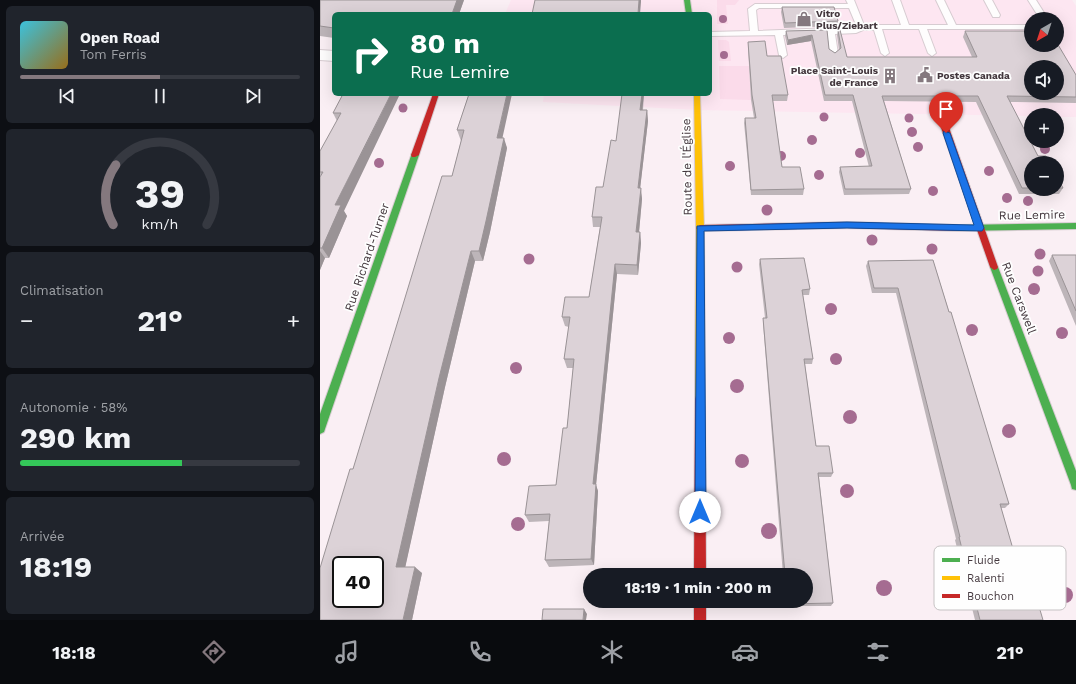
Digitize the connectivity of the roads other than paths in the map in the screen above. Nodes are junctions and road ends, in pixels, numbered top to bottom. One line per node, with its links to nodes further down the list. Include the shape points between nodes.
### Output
1 (687, 0): 8 (street)
2 (896, 0): 12 (lane)
3 (940, 0): 14 (lane)
4 (988, 0): 10 (lane)
5 (1032, 0): 9 (lane)
6 (755, 3): 7 (lane); 19 (lane, via 752,9)
7 (851, 3): 16 (lane)
8 (689, 12)
9 (1040, 12)
10 (996, 15)
11 (877, 27): 12 (lane); 16 (lane); 21 (lane)
12 (906, 27): 13 (lane)
13 (922, 27): 14 (lane); 22 (lane)
14 (953, 27): 15 (lane)
15 (1024, 27)
16 (861, 28): 17 (lane, via 856,31)
17 (831, 31): 18 (lane); 23 (lane)
18 (779, 32): 19 (lane); 25 (lane)
19 (754, 33): 20 (lane)
20 (712, 34)
21 (885, 53)
22 (932, 53)
23 (834, 54)
24 (320, 55): 26 (street)
25 (783, 55)
26 (332, 56)
27 (435, 96): 33 (street, Rue Richard-Turner)
28 (697, 96): 31 (street, Route de l'Église)
29 (942, 119): 32 (street, Rue Carswell)
30 (1076, 226): 32 (street, Rue Lemire)
31 (700, 228): 32 (street, Rue Lemire, via 847,225); 35 (street, Route de l'Église)
32 (980, 228): 34 (street, Rue Carswell)
33 (320, 429)
34 (1076, 485)
35 (700, 568)
36 (700, 608): 37 (street)
37 (700, 620)

